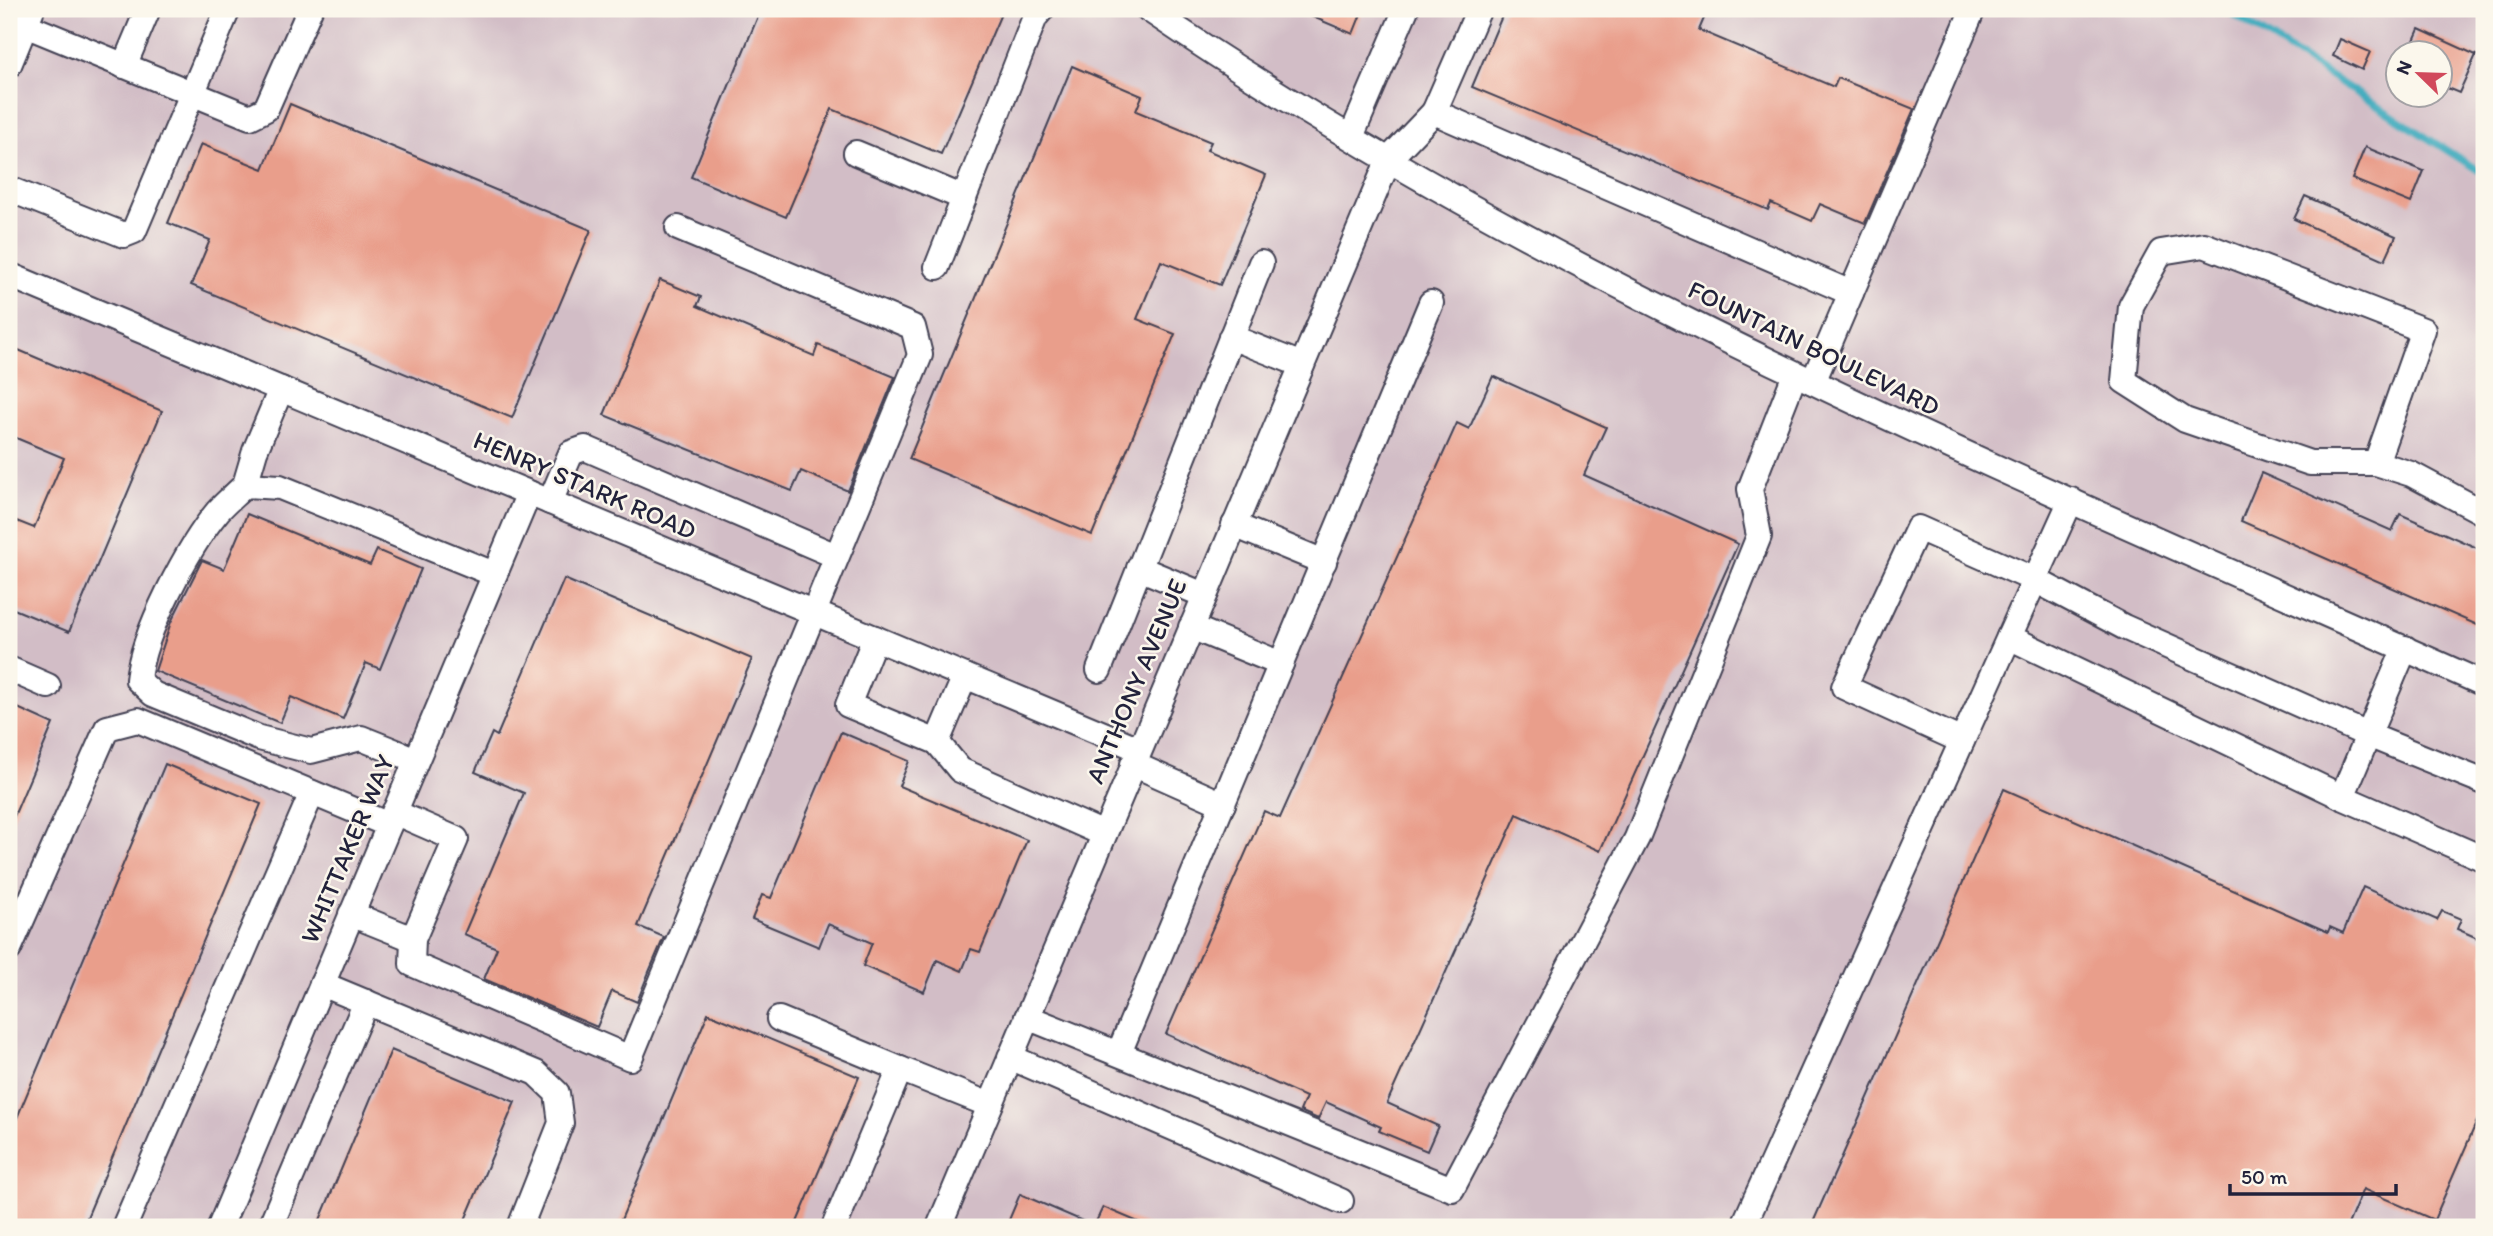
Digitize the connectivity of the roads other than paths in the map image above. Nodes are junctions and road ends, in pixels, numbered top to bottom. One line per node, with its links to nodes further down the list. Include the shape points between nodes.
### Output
1 (148, 9): 11 (street)
2 (228, 9): 12 (street)
3 (310, 9): 12 (street, via 265,109 250,117)
4 (1042, 9): 18 (street)
5 (1148, 9): 14 (street, FOUNTAIN BOULEVARD)
6 (1406, 9): 14 (street)
7 (1479, 9): 13 (street)
8 (1973, 9): 23 (street)
9 (29, 17): 10 (street); 11 (street)
10 (10, 61)
11 (124, 66): 12 (street)
12 (192, 93): 17 (street, via 134,231 124,235)
13 (1434, 112): 16 (street); 23 (street)
14 (1351, 137): 16 (street, FOUNTAIN BOULEVARD)
15 (856, 153): 18 (street)
16 (1389, 159): 26 (street, ANTHONY AVENUE); 27 (street, FOUNTAIN BOULEVARD, via 1603,278)
17 (9, 189)
18 (964, 198): 21 (street)
19 (678, 228): 35 (street, via 913,327 920,355)
20 (1261, 263): 25 (street)
21 (937, 267)
22 (9, 275): 28 (street, HENRY STARK ROAD)
23 (1851, 293): 27 (street)
24 (1432, 303): 36 (street)
25 (1231, 337): 26 (street); 37 (street)
26 (1302, 365): 34 (street, ANTHONY AVENUE)
27 (1804, 378): 32 (street, FOUNTAIN BOULEVARD); 71 (street, via 1750,489 1759,536 1637,838 1452,1189)
28 (281, 389): 30 (street); 31 (street, HENRY STARK ROAD)
29 (2376, 463): 29 (street, via 2311,463 2185,420 2124,381 2131,306 2161,252 2204,245 2423,330); 33 (street, via 2412,474)
30 (246, 485): 38 (street, via 281,487); 56 (street, via 218,511 183,563 140,659 138,680 153,694 259,738 311,751 361,738)
31 (539, 498): 35 (street, WHITTAKER WAY, via 571,453 585,448); 38 (street, WHITTAKER WAY); 41 (street, HENRY STARK ROAD)
32 (2071, 500): 39 (street); 45 (street, FOUNTAIN BOULEVARD)
33 (2484, 513)
34 (1234, 525): 36 (street); 40 (street, ANTHONY AVENUE)
35 (836, 556): 41 (street)
36 (1324, 562): 46 (street)
37 (1139, 568): 40 (street); 48 (street)
38 (494, 574): 56 (street, WHITTAKER WAY)
39 (2035, 580): 43 (street); 52 (street, via 2124,627); 53 (street, via 1918,528 1844,687)
40 (1204, 595): 42 (street, ANTHONY AVENUE)
41 (812, 612): 44 (street, HENRY STARK ROAD); 65 (street, via 630,1058 412,964)
42 (1191, 627): 46 (street); 55 (street, ANTHONY AVENUE)
43 (2009, 637): 53 (street); 59 (street)
44 (876, 638): 49 (street, HENRY STARK ROAD); 54 (street, via 848,705)
45 (2405, 648): 50 (street, FOUNTAIN BOULEVARD); 52 (street)
46 (1281, 664): 60 (street)
47 (9, 669): 51 (street)
48 (1098, 670)
49 (965, 676): 54 (street); 55 (street, HENRY STARK ROAD)
50 (2484, 684)
51 (48, 686)
52 (2368, 735): 57 (street); 59 (street)
53 (1962, 741): 82 (street)
54 (937, 742): 62 (street, via 960,770)
55 (1136, 757): 60 (street, HENRY STARK ROAD); 62 (street, ANTHONY AVENUE)
56 (416, 760): 61 (street, WHITTAKER WAY)
57 (2484, 782)
58 (312, 793): 61 (street); 66 (street, via 138,720 107,728); 76 (street)
59 (2342, 797): 63 (street)
60 (1223, 804): 71 (street)
61 (391, 818): 64 (street, WHITTAKER WAY); 65 (street, via 456,839)
62 (1104, 834): 69 (street, ANTHONY AVENUE)
63 (2484, 859)
64 (351, 914): 65 (street); 67 (street, WHITTAKER WAY)
65 (412, 939)
66 (9, 949)
67 (322, 984): 68 (street); 77 (street, WHITTAKER WAY)
68 (366, 1002): 78 (street); 79 (street, via 536,1073 557,1093 561,1123)
69 (1027, 1017): 71 (street); 72 (street, ANTHONY AVENUE)
70 (779, 1019): 73 (street)
71 (1119, 1054)
72 (1010, 1057): 74 (street, ANTHONY AVENUE); 75 (street)
73 (900, 1069): 74 (street); 80 (street)
74 (990, 1105): 81 (street, ANTHONY AVENUE)
75 (1341, 1201)
76 (124, 1227)
77 (220, 1227)
78 (270, 1227)
79 (520, 1227)
80 (834, 1227)
81 (939, 1227)
82 (1743, 1227)

